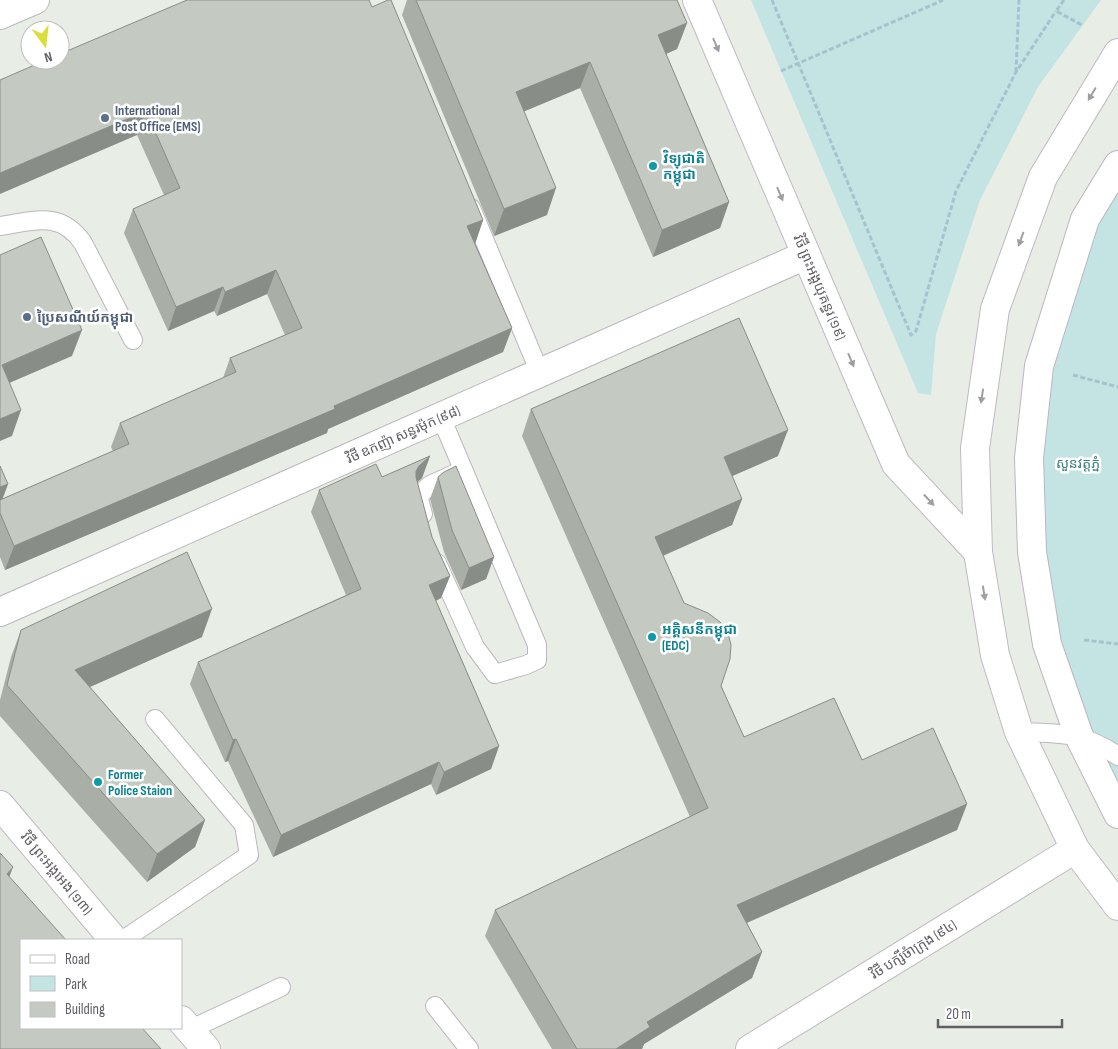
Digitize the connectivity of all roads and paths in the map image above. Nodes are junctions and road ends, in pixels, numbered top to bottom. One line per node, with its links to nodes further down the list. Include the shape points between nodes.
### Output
1 (35, 0): 8 (street)
2 (697, 0): 17 (street, វិថី ព្រះអង្គយុគន្ធរ (១៩), one-way to 17)
3 (772, 0): 11 (path)
4 (944, 0): 11 (path)
5 (1019, 0): 13 (path)
6 (1064, 0): 7 (path)
7 (1056, 11): 9 (path); 13 (path)
8 (0, 15)
9 (1082, 26)
10 (1118, 53): 26 (street, one-way to 26, via 1043,177 996,309 975,448)
11 (799, 64): 12 (path); 13 (path, via 911,335 916,331 956,190)
12 (781, 71)
13 (1016, 72)
14 (1118, 165): 30 (street, via 1086,219 1039,366 1029,458 1032,552 1046,634)
15 (464, 191): 20 (lane)
16 (0, 226): 18 (lane, via 42,219 62,222 75,231)
17 (806, 255): 20 (street, វិថី ឧកញ៉ា សន្ធរម៉ុក (៩៨)); 26 (street, វិថី ព្រះអង្គយុគន្ធរ (១៩), one-way to 26, via 896,464)
18 (133, 340)
19 (1064, 372): 21 (path)
20 (540, 373): 22 (street, វិថី ឧកញ៉ា សន្ធរម៉ុក (៩៨))
21 (1118, 387)
22 (441, 417): 23 (lane); 27 (street, វិថី ឧកញ៉ា សន្ធរម៉ុក (៩៨))
23 (463, 470): 24 (lane, via 430,485 418,496); 25 (lane, via 537,645 537,660 495,674 475,647)
24 (427, 530)
25 (432, 548)
26 (978, 552): 29 (street, one-way to 29, via 995,655)
27 (0, 612)
28 (155, 719): 37 (lane, via 244,825 249,855)
29 (1019, 732): 30 (lane); 34 (street)
30 (1078, 736): 31 (lane); 33 (street)
31 (1118, 756)
32 (0, 806): 36 (street, វិថី ព្រះអង្គអេង (១៣))
33 (1118, 814)
34 (1075, 849): 35 (street); 42 (street, វិថី បក្សីចំាក្រុង (៩៤))
35 (1118, 906)
36 (113, 939)
37 (124, 939)
38 (281, 987): 40 (lane)
39 (435, 1006): 41 (lane)
40 (192, 1033)
41 (469, 1049)
42 (750, 1049)

